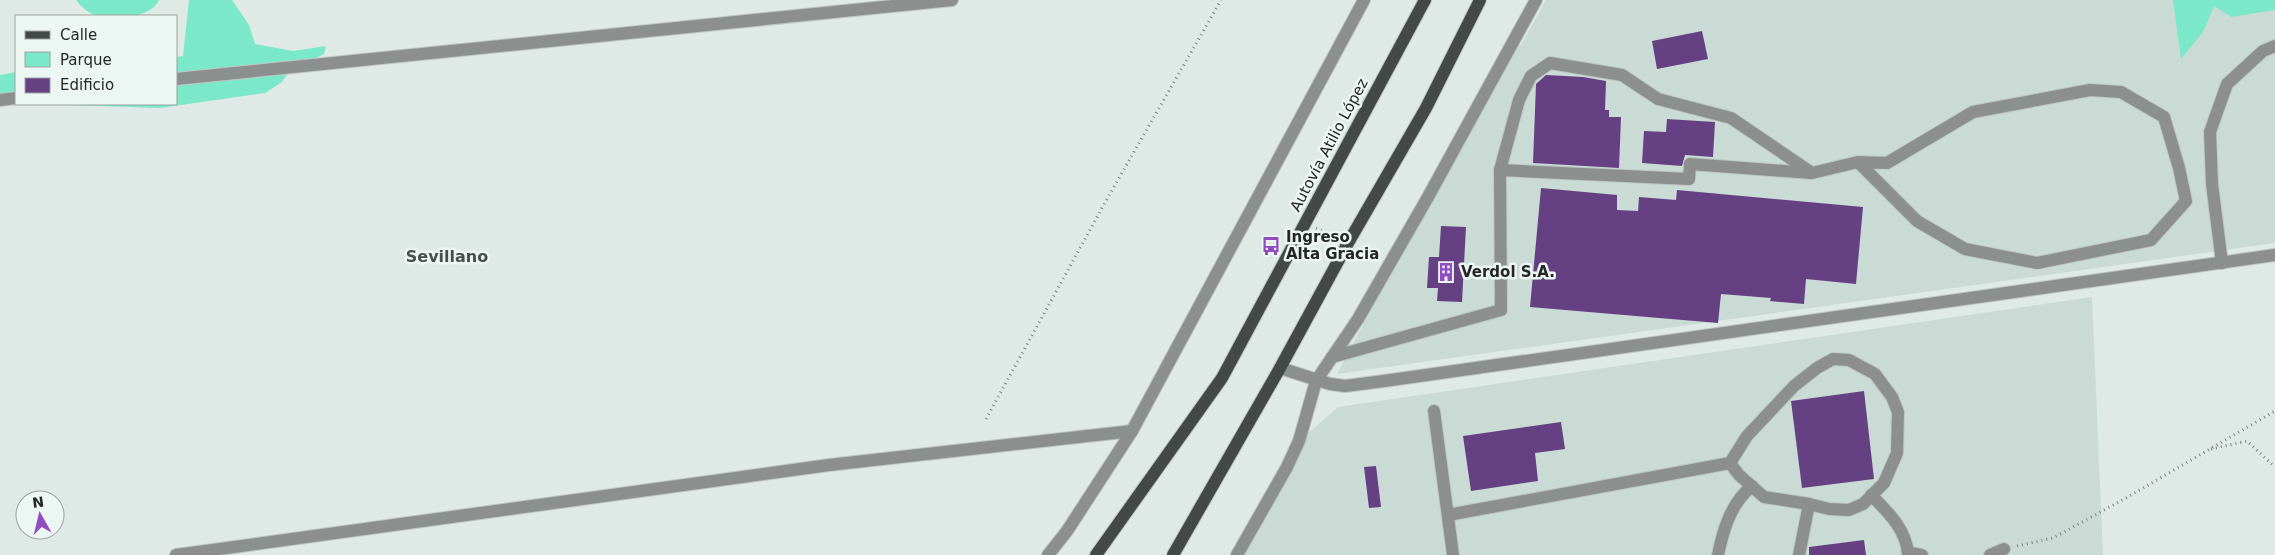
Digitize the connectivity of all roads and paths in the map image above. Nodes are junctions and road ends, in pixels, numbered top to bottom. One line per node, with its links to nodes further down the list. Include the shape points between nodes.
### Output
1 (952, 0): 8 (street)
2 (1222, 0): 23 (path, via 1107,199)
3 (1364, 0): 24 (street)
4 (1425, 0): 14 (main road, Autovía Atilio López)
5 (1480, 0): 15 (main road, via 1426,108)
6 (1536, 0): 18 (street, via 1428,197 1358,319)
7 (2275, 46): 17 (street, via 2263,51 2227,84 2210,132 2212,184)
8 (178, 79)
9 (15, 98): 10 (street)
10 (0, 100)
11 (1858, 162): 11 (street, via 1887,163 1973,112 2090,90 2121,92 2164,117 2186,201 2151,240 2037,264 1965,249 1916,221); 13 (street)
12 (1500, 170): 13 (street, via 1689,179 1690,164); 13 (street, via 1519,100 1532,76 1550,63 1622,75 1658,99 1731,118); 18 (street, via 1501,310)
13 (1812, 173)
14 (1305, 223): 15 (path); 36 (main road, Autovía Atilio López, via 1222,378)
15 (1348, 243): 19 (main road)
16 (2275, 255): 17 (street)
17 (2222, 262): 20 (street, via 1384,381 1345,386)
18 (1332, 357): 20 (street)
19 (1280, 368): 20 (street); 37 (main road)
20 (1316, 381): 38 (street, via 1291,459)
21 (1434, 411): 31 (street)
22 (2275, 411): 25 (path)
23 (986, 419)
24 (1132, 431): 34 (street, via 829,465); 35 (street)
25 (2205, 450): 27 (path, via 2247,441); 32 (path, via 2053,538)
26 (1730, 463): 28 (street); 29 (street, via 1748,436 1794,386 1833,359 1849,360 1875,374 1892,397 1898,412 1897,453 1884,483); 31 (street)
27 (2275, 467)
28 (1752, 486): 30 (street, via 1764,498); 40 (street, via 1731,512)
29 (1871, 495): 30 (street, via 1863,504 1849,510); 33 (street, via 1906,537)
30 (1809, 504): 41 (street)
31 (1448, 515): 39 (street)
32 (2004, 549): 43 (street)
33 (1908, 554): 42 (street)
34 (176, 555)
35 (1048, 555)
36 (1096, 555)
37 (1173, 555)
38 (1237, 555)
39 (1453, 555)
40 (1718, 555)
41 (1799, 555)
42 (1922, 555)
43 (1990, 555)

